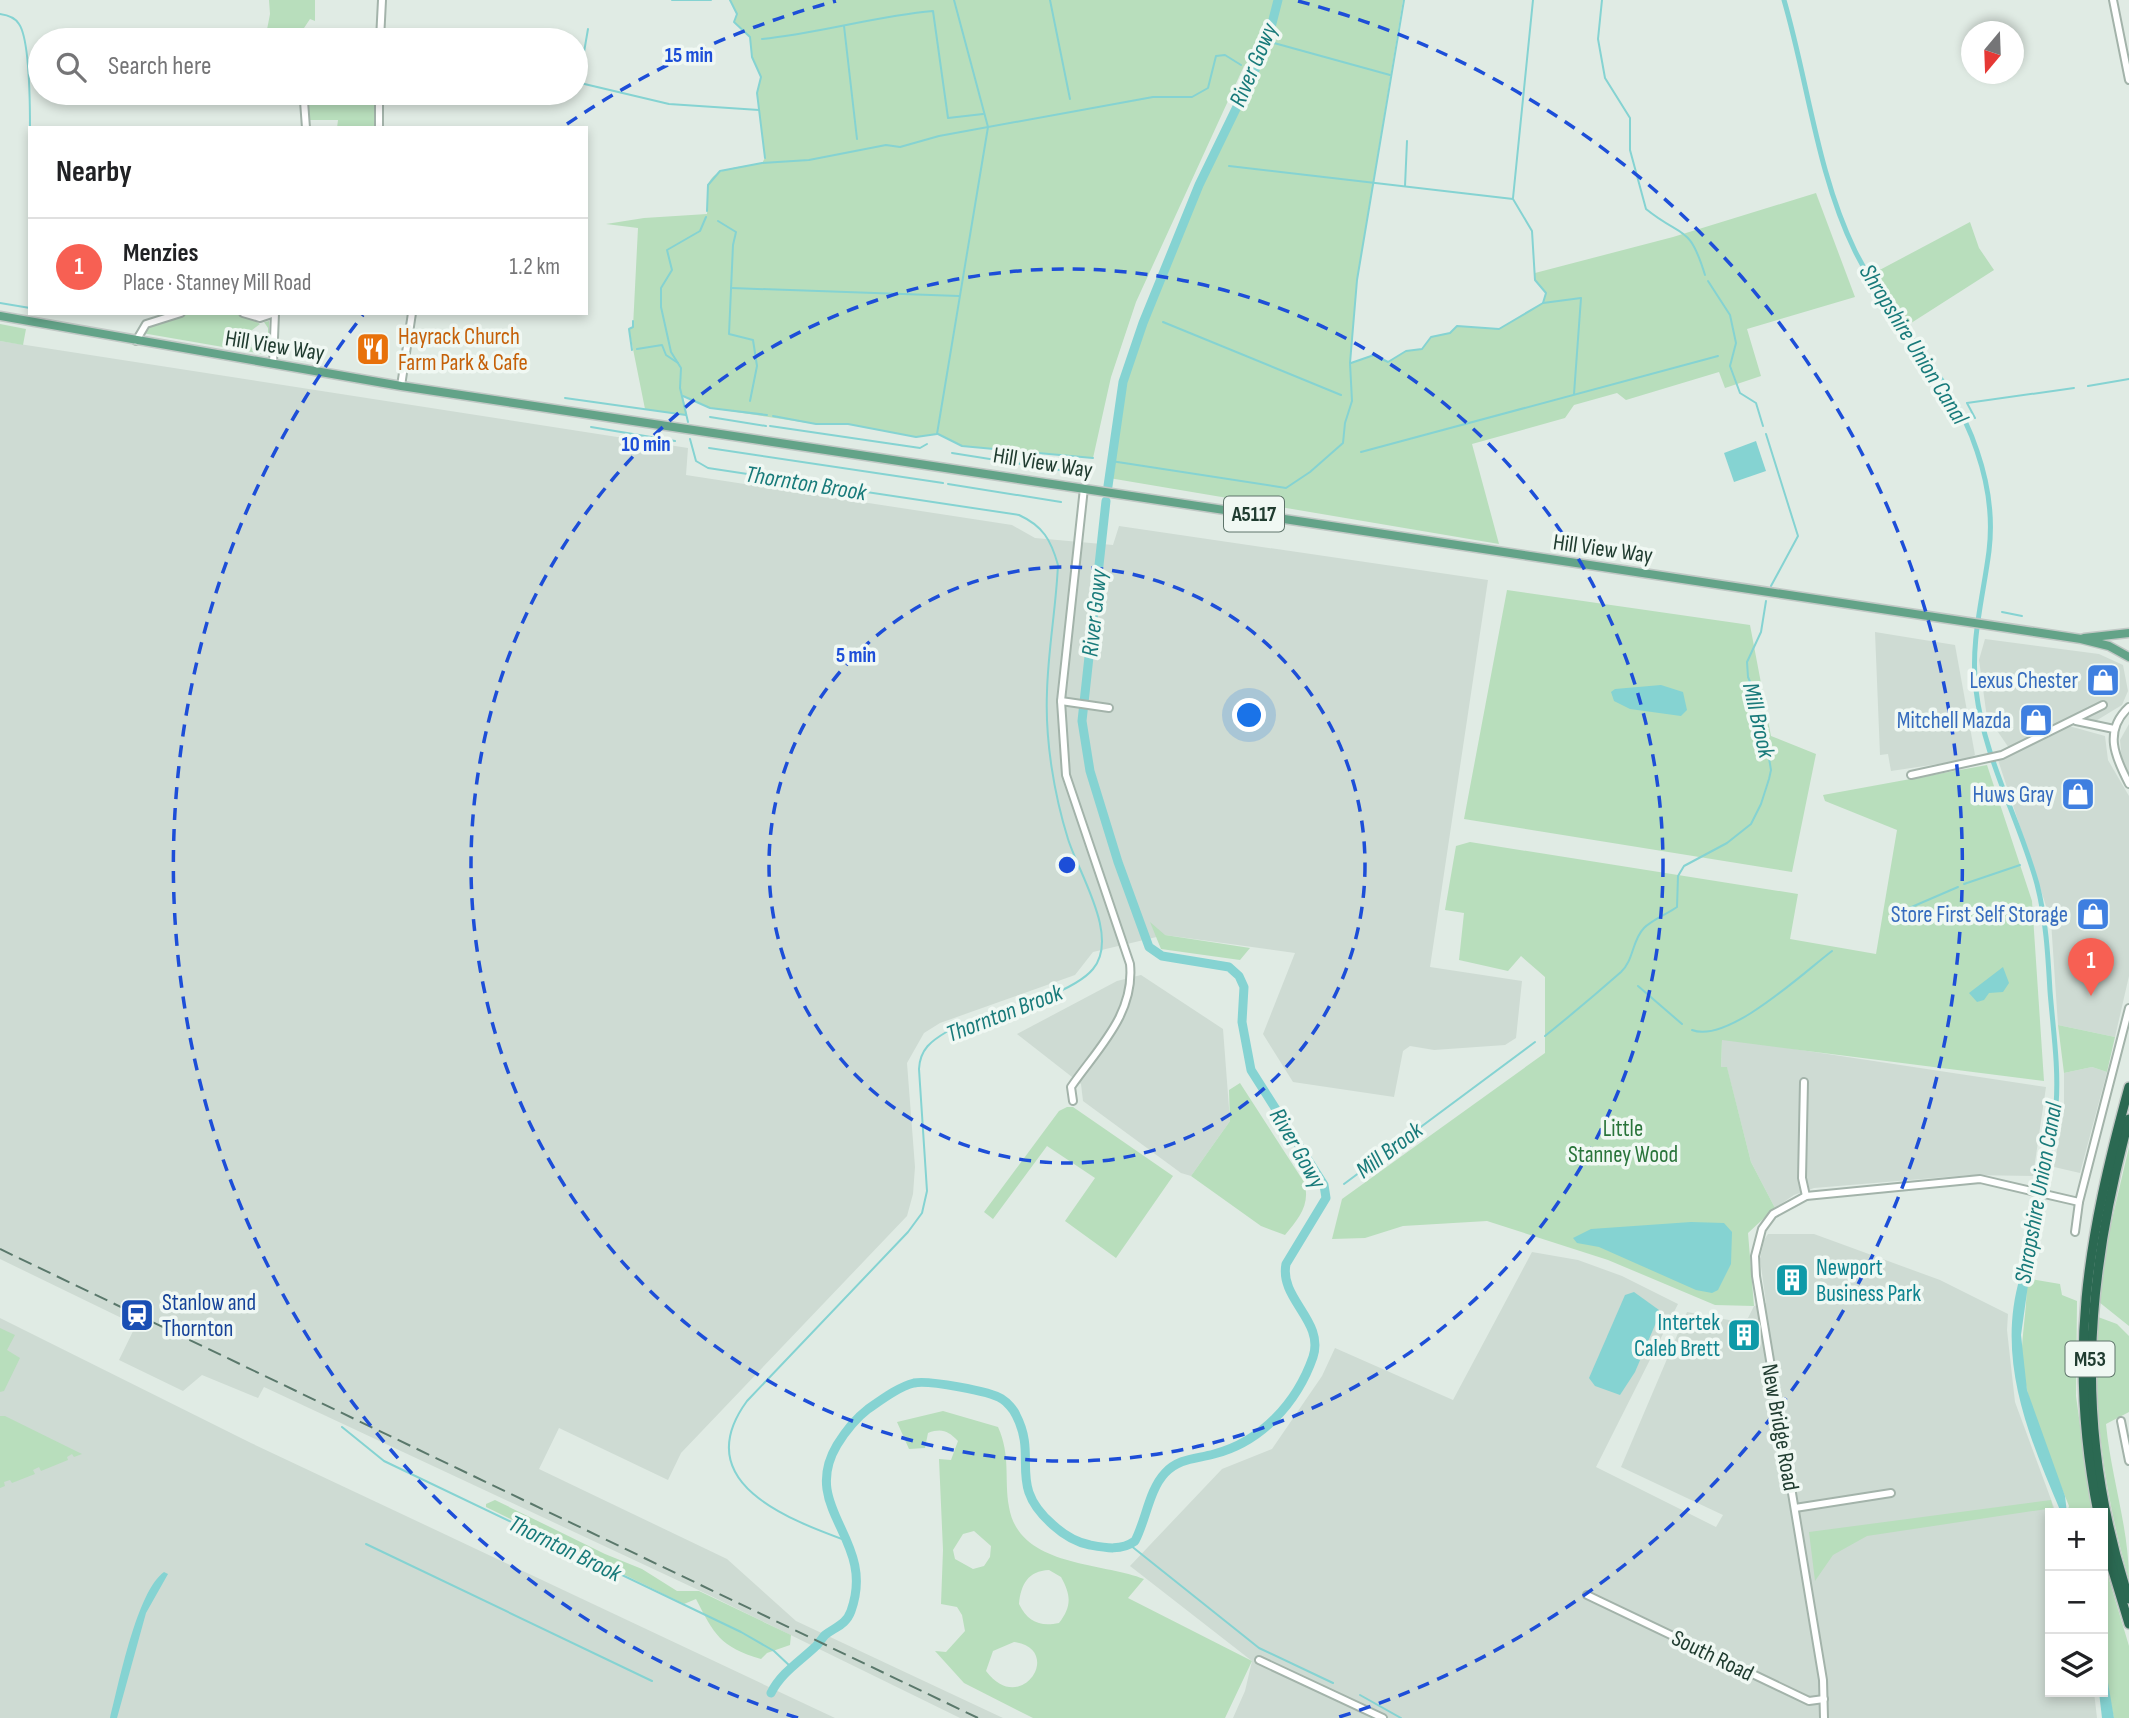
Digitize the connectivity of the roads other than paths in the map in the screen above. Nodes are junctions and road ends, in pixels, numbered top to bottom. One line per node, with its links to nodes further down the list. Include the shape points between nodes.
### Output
1 (382, 0): 3 (street)
2 (2113, 0): 4 (street)
3 (381, 28)
4 (2129, 80)
5 (304, 105): 7 (street)
6 (379, 105): 8 (street)
7 (306, 126)
8 (379, 126)
9 (175, 315): 15 (street, via 146,324)
10 (250, 315): 11 (street)
11 (269, 315)
12 (275, 315): 16 (street)
13 (412, 315): 17 (street)
14 (0, 316): 15 (main road, Hill View Way / A5117)
15 (136, 341): 16 (main road, Hill View Way / A5117)
16 (273, 364): 17 (main road, Hill View Way / A5117)
17 (401, 386): 18 (main road, Hill View Way / A5117)
18 (1084, 488): 20 (main road, Hill View Way / A5117); 22 (street)
19 (2129, 633): 20 (main road, Hill View Way / A5117)
20 (2081, 639): 21 (main road, Hill View Way / A5117)
21 (2129, 657)
22 (1061, 701): 25 (street); 33 (street, via 1066,775 1120,930 1132,979 1124,1011 1071,1087)
23 (2103, 705): 26 (street)
24 (2129, 706): 27 (street)
25 (1109, 708)
26 (2076, 721): 27 (street); 28 (street, via 2002,755)
27 (2114, 729): 29 (street, via 2113,749)
28 (1911, 775)
29 (2129, 784)
30 (2129, 1008): 36 (street)
31 (1804, 1082): 35 (street, via 1802,1178)
32 (2129, 1087): 42 (highway, M53, via 2097,1211 2084,1307 2084,1420)
33 (1073, 1101)
34 (2129, 1119): 45 (highway, M53, via 2101,1232 2090,1353 2099,1474)
35 (1806, 1196): 36 (street, New Bridge Road, via 1955,1179 1989,1180); 41 (street, New Bridge Road, via 1773,1214 1762,1229 1755,1256)
36 (2079, 1202): 37 (street)
37 (2075, 1232)
38 (2121, 1421): 39 (street, via 2119,1429)
39 (2129, 1461)
40 (1892, 1493): 41 (street)
41 (1795, 1508): 48 (street, New Bridge Road)
42 (2097, 1508)
43 (2108, 1555): 46 (highway)
44 (1587, 1595): 48 (street, South Road, via 1809,1701)
45 (2129, 1599)
46 (2129, 1624)
47 (1259, 1660): 49 (street)
48 (1824, 1699): 50 (street)
49 (1383, 1718)
50 (1824, 1718)

